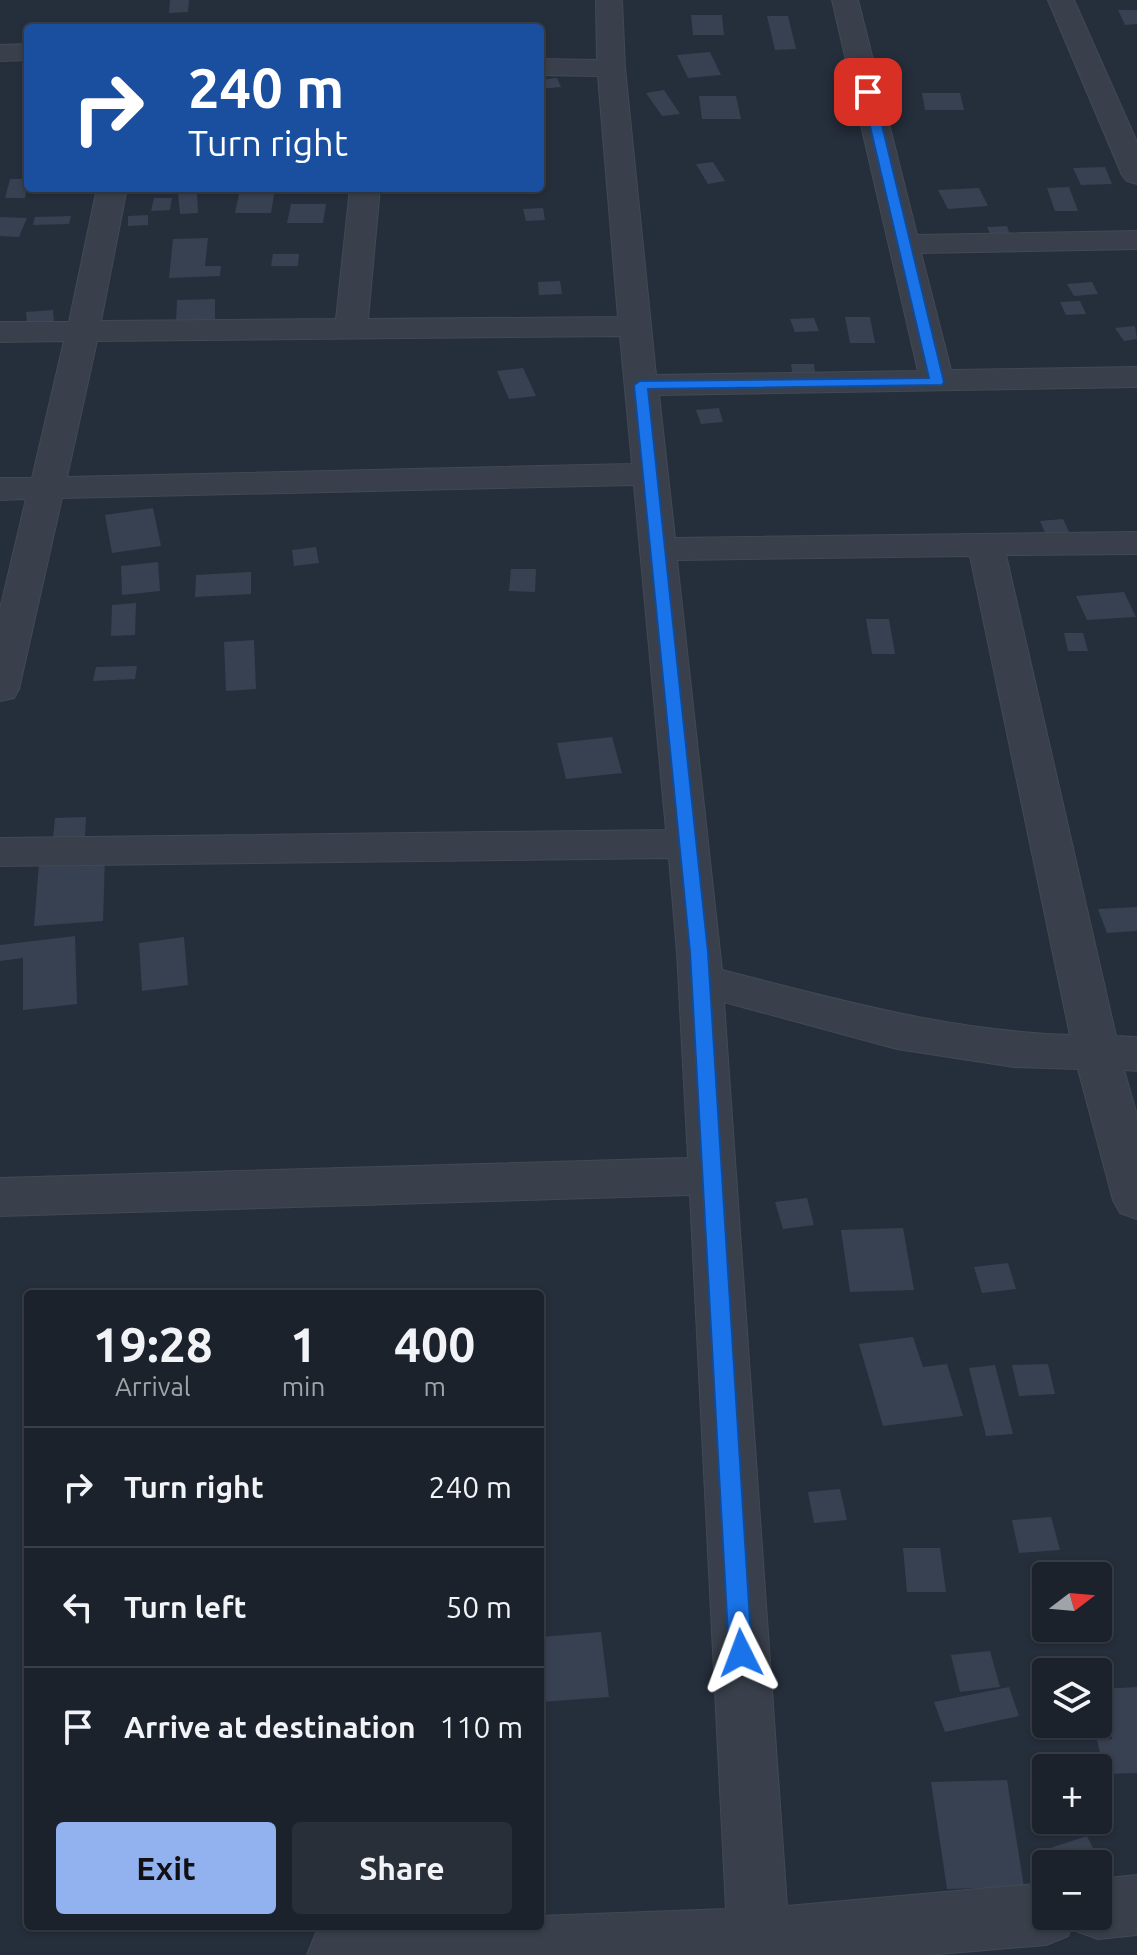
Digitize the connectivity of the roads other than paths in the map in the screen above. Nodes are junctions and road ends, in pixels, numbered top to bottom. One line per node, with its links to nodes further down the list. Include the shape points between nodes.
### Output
1 (609, 0): 7 (street)
2 (845, 0): 12 (street)
3 (1061, 0): 8 (street)
4 (24, 52): 5 (street)
5 (0, 53)
6 (544, 67): 7 (street)
7 (611, 68): 13 (street)
8 (1137, 175)
9 (111, 192): 15 (street)
10 (365, 192): 14 (street)
11 (1137, 240): 12 (street)
12 (906, 244): 18 (street)
13 (635, 326): 14 (street); 19 (street)
14 (351, 329): 15 (street)
15 (83, 331): 16 (street); 21 (street)
16 (0, 332)
17 (1137, 377): 18 (street)
18 (937, 382): 19 (street)
19 (640, 385): 20 (street)
20 (650, 474): 21 (street); 25 (street)
21 (46, 488): 22 (street); 26 (street)
22 (0, 489)
23 (1137, 543): 24 (street)
24 (986, 545): 25 (street); 30 (street)
25 (658, 549): 27 (street)
26 (0, 689)
27 (688, 844): 28 (street); 29 (street)
28 (0, 852)
29 (701, 980): 30 (street, via 897,1032 1014,1050); 31 (street)
30 (1117, 1054): 33 (street)
31 (712, 1176): 32 (street); 37 (street)
32 (0, 1197)
33 (1137, 1200)
34 (1137, 1905): 35 (street)
35 (1112, 1908)
36 (1032, 1916): 37 (street)
37 (758, 1947): 38 (street)
38 (338, 1955)

